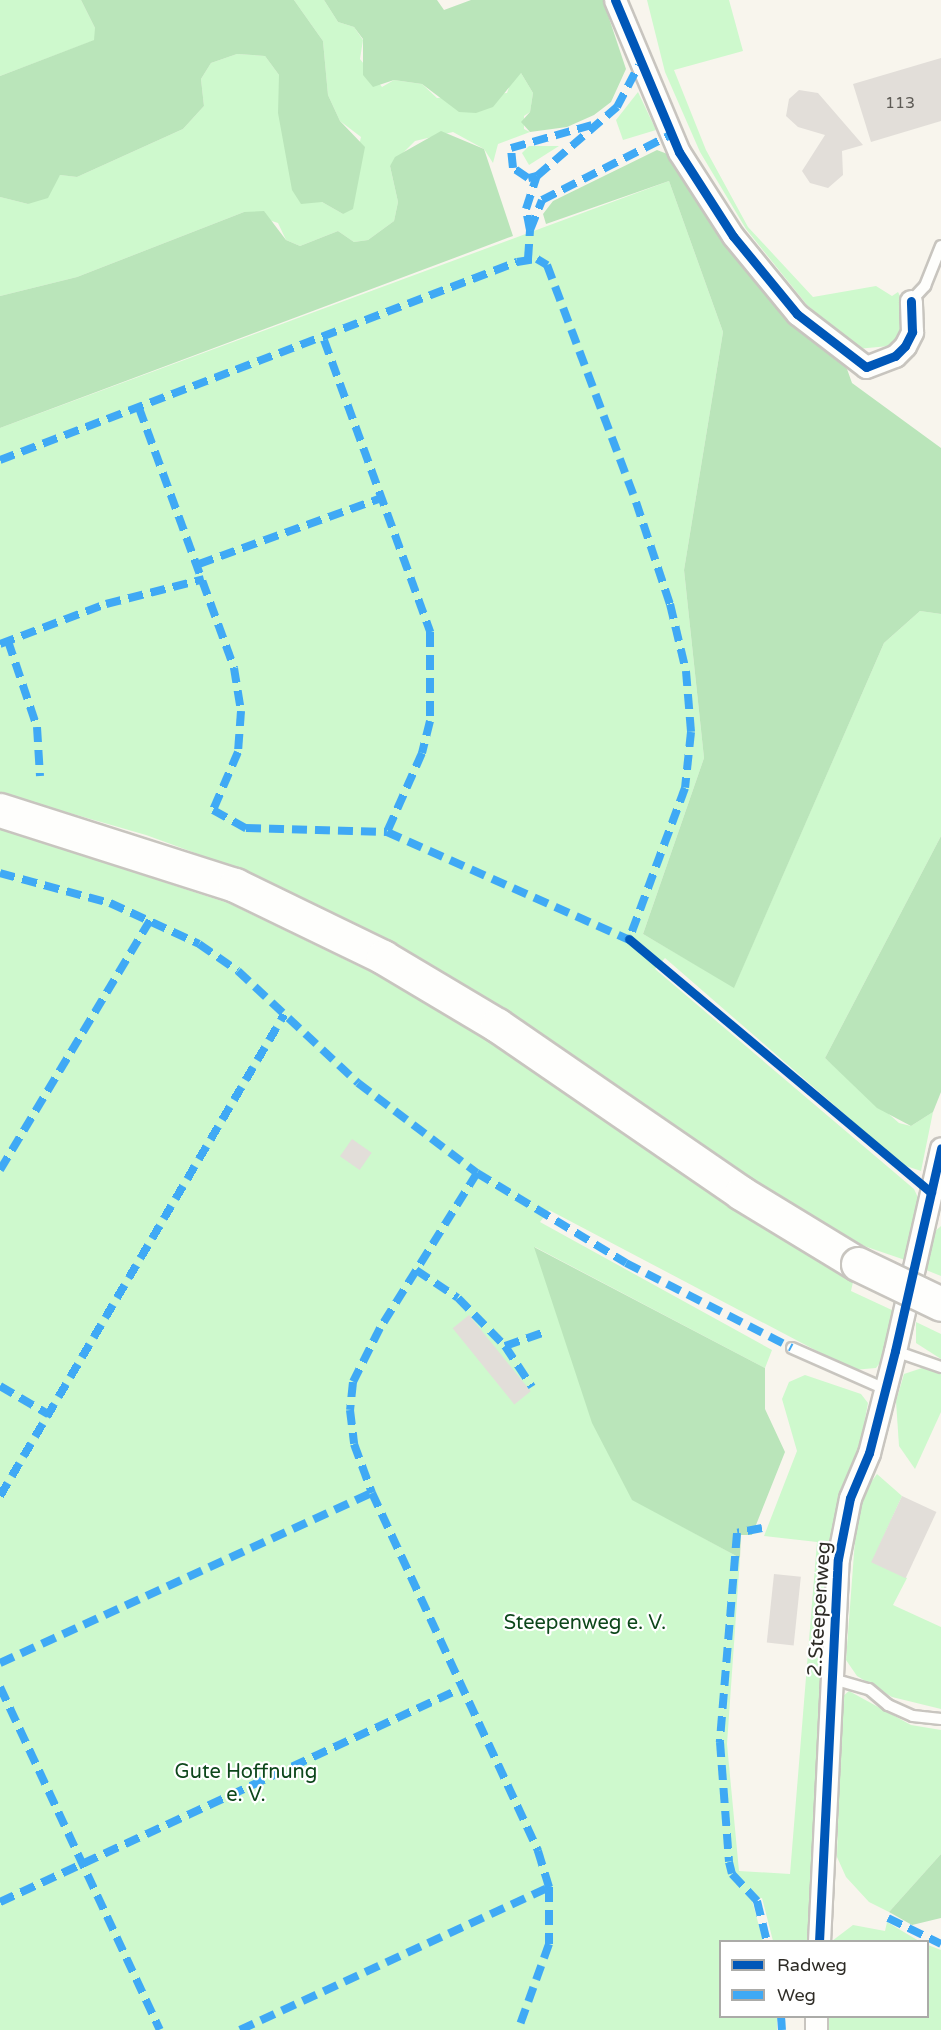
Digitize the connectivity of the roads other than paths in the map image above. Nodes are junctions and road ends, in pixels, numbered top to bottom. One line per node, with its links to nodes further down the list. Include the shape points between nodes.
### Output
1 (615, 0): 3 (street, via 679,152 733,236 797,314 866,367 895,356 905,345 912,332)
2 (941, 246): 3 (lane, via 925,286)
3 (911, 301)
4 (0, 810): 7 (main road, bridge, via 235,885 383,957 497,1025 741,1193 858,1264)
5 (941, 1149): 6 (street, 2.Steepenweg)
6 (936, 1195): 9 (street, 2.Steepenweg)
7 (941, 1304)
8 (792, 1348): 11 (lane)
9 (896, 1351): 10 (lane); 11 (street, 2.Steepenweg)
10 (941, 1367)
11 (885, 1389): 12 (street, 2.Steepenweg, via 850,1498 838,1559)
12 (833, 1679): 13 (lane, via 869,1689 888,1705 913,1716); 14 (street, 2.Steepenweg)
13 (941, 1719)
14 (819, 1940)

